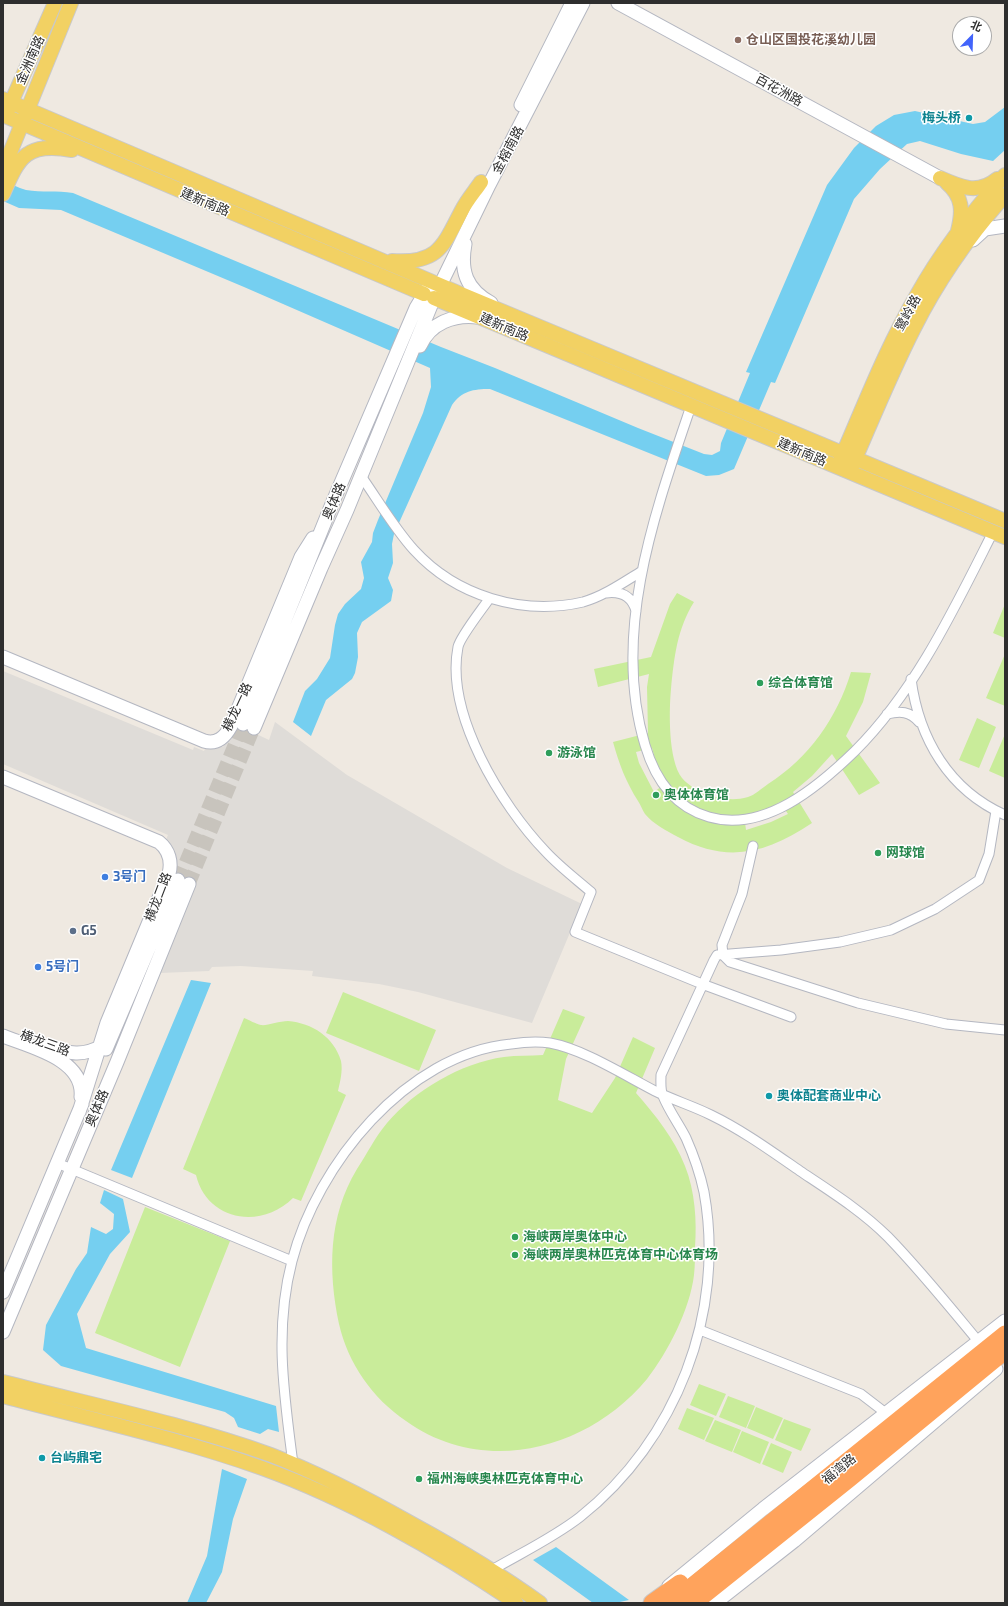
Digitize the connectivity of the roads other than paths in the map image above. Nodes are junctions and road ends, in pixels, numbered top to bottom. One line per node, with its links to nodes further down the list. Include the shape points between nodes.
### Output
1 (55, 3): 6 (main road, 金洲南路)
2 (71, 3): 7 (main road, 金洲南路)
3 (572, 3): 15 (main road, 金榕南路)
4 (583, 3): 19 (main road, 金榕南路)
5 (618, 3): 14 (main road, 百花洲路)
6 (7, 101): 7 (main road, 建新南路); 8 (main road, 金洲南路)
7 (27, 110): 9 (main road, 金洲南路); 21 (main road, 建新南路)
8 (4, 118): 9 (main road, 建新南路)
9 (22, 124): 10 (main road, 建新南路); 11 (main road, 金洲南路)
10 (90, 153): 16 (main road, via 59,148 30,152 18,164); 24 (main road, 建新南路)
11 (3, 170)
12 (1005, 170): 14 (main road, via 992,183 977,189 964,188)
13 (1005, 175): 20 (main road, 鹭岭路)
14 (940, 178): 20 (main road, via 952,188 961,202 961,218)
15 (481, 182): 21 (main road, via 463,208 446,242 438,251 414,262); 23 (main road, 金榕南路)
16 (3, 194)
17 (1005, 195): 22 (main road, 鹭岭路)
18 (1005, 226): 22 (main road, via 990,227 981,232)
19 (467, 231): 23 (main road, 金榕南路); 26 (main road, via 462,261 469,283 483,299)
20 (956, 236): 29 (main road, 鹭岭路, via 924,283 901,325)
21 (380, 260): 23 (main road, 建新南路)
22 (950, 267): 29 (main road, 鹭岭路, via 914,327)
23 (436, 283): 24 (main road, 奥体路); 26 (main road, 建新南路)
24 (429, 296): 25 (main road, 建新南路); 27 (main road, 奥体路); 32 (main road, 奥体路, via 416,308)
25 (482, 318): 27 (main road, via 463,316 434,327 423,339); 28 (main road, 建新南路)
26 (519, 318): 29 (main road, 建新南路)
27 (393, 400): 31 (main road, 奥体路)
28 (692, 406): 30 (main road, 建新南路); 35 (street, via 666,479)
29 (849, 456): 30 (main road, 鹭岭路); 33 (main road, 建新南路)
30 (844, 470): 34 (main road, 建新南路)
31 (361, 476): 32 (main road, 奥体路, via 248,726); 37 (street, via 402,536 422,559 446,578)
32 (332, 504): 39 (main road, 横龙一路, via 302,557 231,726 226,734 213,743)
33 (1005, 521)
34 (999, 535): 40 (street)
35 (642, 571): 36 (street); 38 (street)
36 (605, 593): 37 (street, via 584,602 547,606 522,605); 38 (street, via 624,594 632,601)
37 (489, 599): 48 (street, via 458,645 456,687 470,735 491,778 519,820 546,852 592,892 575,932)
38 (636, 610): 41 (street, via 634,686 637,714 651,764 664,788 680,803 701,815 724,821 742,820 792,802 855,751)
39 (3, 657)
40 (912, 680): 41 (street); 42 (street)
41 (887, 714): 42 (street, via 905,712 912,715)
42 (921, 725): 44 (street, via 931,748 952,776 968,792)
43 (3, 776): 53 (main road, 横龙二路, via 160,842 169,854 169,874 107,1023)
44 (996, 811): 45 (street); 47 (street, via 989,854 979,880 935,909 891,930 840,942)
45 (1005, 816)
46 (753, 846): 47 (street, via 742,894 722,945)
47 (723, 955): 48 (street, via 717,955); 51 (street, via 730,962 858,1003 946,1024)
48 (702, 984): 49 (street); 54 (street, via 661,1075)
49 (791, 1017)
50 (3, 1027): 53 (main road, 横龙三路, via 65,1052 85,1053)
51 (1004, 1028)
52 (3, 1036): 55 (main road, 横龙三路, via 58,1059 72,1068 81,1086)
53 (104, 1044): 55 (main road, 奥体路); 57 (main road, 奥体路, via 183,882)
54 (662, 1095): 58 (street, via 572,1050 546,1043 500,1045 456,1058 409,1086 379,1113 353,1143 330,1175 317,1199); 61 (street, via 693,1154 706,1201 710,1252 707,1292); 64 (street, via 711,1115 763,1146 849,1204 887,1236)
55 (79, 1112): 56 (main road, 奥体路)
56 (57, 1163): 57 (street); 59 (main road, 奥体路)
57 (72, 1169): 58 (street); 62 (main road, 奥体路)
58 (292, 1261): 70 (street, via 281,1340 282,1378)
59 (3, 1292)
60 (1005, 1321): 64 (main road)
61 (700, 1330): 69 (street, via 861,1394); 72 (street, via 686,1372 662,1421 637,1458 606,1494 572,1522)
62 (3, 1332)
63 (1005, 1334): 71 (highway, 福湾路)
64 (978, 1341): 69 (main road)
65 (1005, 1351): 77 (highway, 福湾路)
66 (1005, 1361): 78 (main road, via 794,1541)
67 (3, 1382): 70 (main road, via 210,1436)
68 (3, 1396): 73 (main road, via 221,1454 296,1481 384,1524)
69 (887, 1414): 75 (main road, via 763,1508)
70 (293, 1464): 72 (main road, via 362,1496)
71 (846, 1464): 75 (highway); 76 (highway, 福湾路)
72 (492, 1570): 74 (main road)
73 (516, 1603)
74 (540, 1603)
75 (650, 1603)
76 (671, 1603)
77 (694, 1603)
78 (715, 1603)

